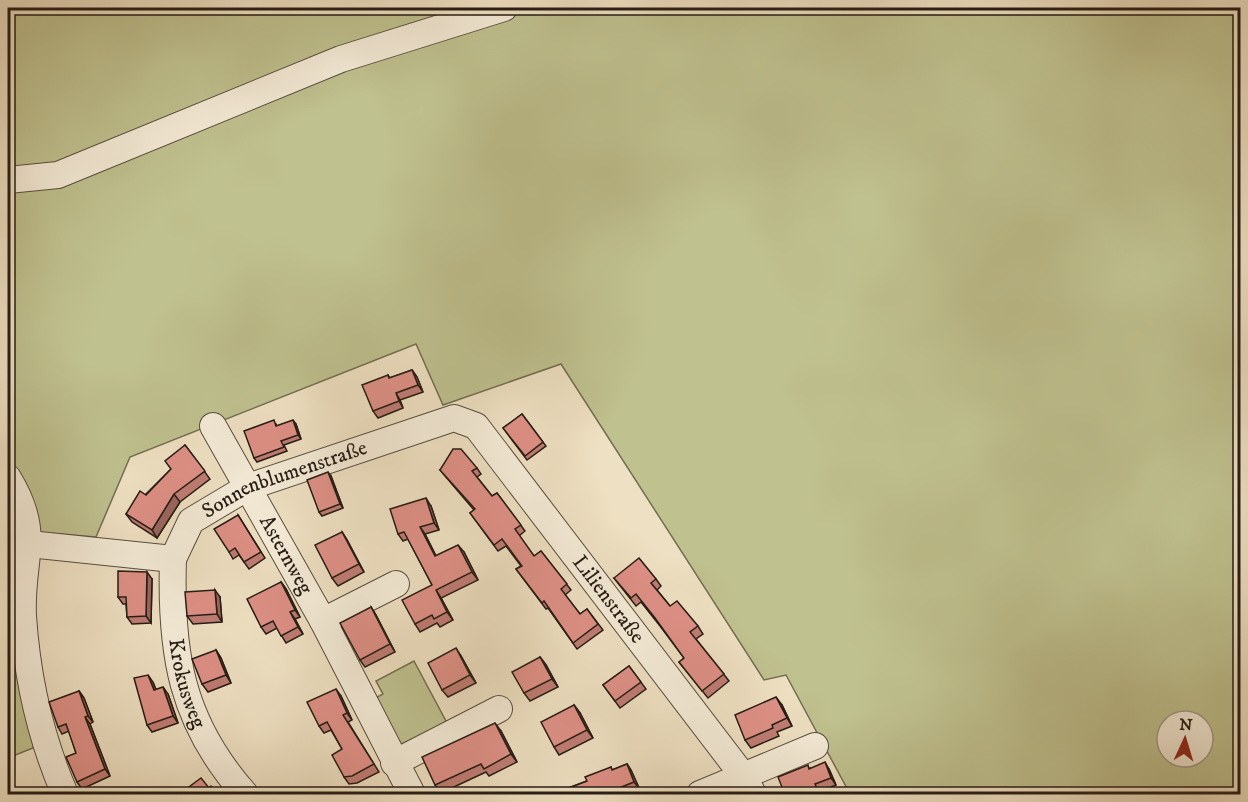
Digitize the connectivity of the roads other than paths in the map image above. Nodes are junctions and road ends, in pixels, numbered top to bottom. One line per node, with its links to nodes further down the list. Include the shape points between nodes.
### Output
1 (504, 8): 2 (street, via 341,60 58,175)
2 (8, 180)
3 (454, 418): 6 (street, Sonnenblumenstraße); 14 (street, Lilienstraße, via 476,426)
4 (213, 426): 6 (street, Asternweg)
5 (8, 478): 7 (street, via 27,525)
6 (248, 487): 8 (street, Sonnenblumenstraße, via 191,521); 10 (street, Asternweg)
7 (29, 544): 8 (street); 15 (street, via 23,614 31,679 50,758)
8 (173, 559): 16 (street, Krokusweg, via 172,634 182,684 220,765)
9 (396, 584): 10 (street)
10 (323, 621): 13 (street, Asternweg)
11 (499, 709): 13 (street)
12 (815, 746): 14 (street)
13 (394, 763): 17 (street, Asternweg)
14 (749, 786): 18 (street)
15 (65, 795)
16 (245, 795)
17 (412, 795)
18 (700, 795)

